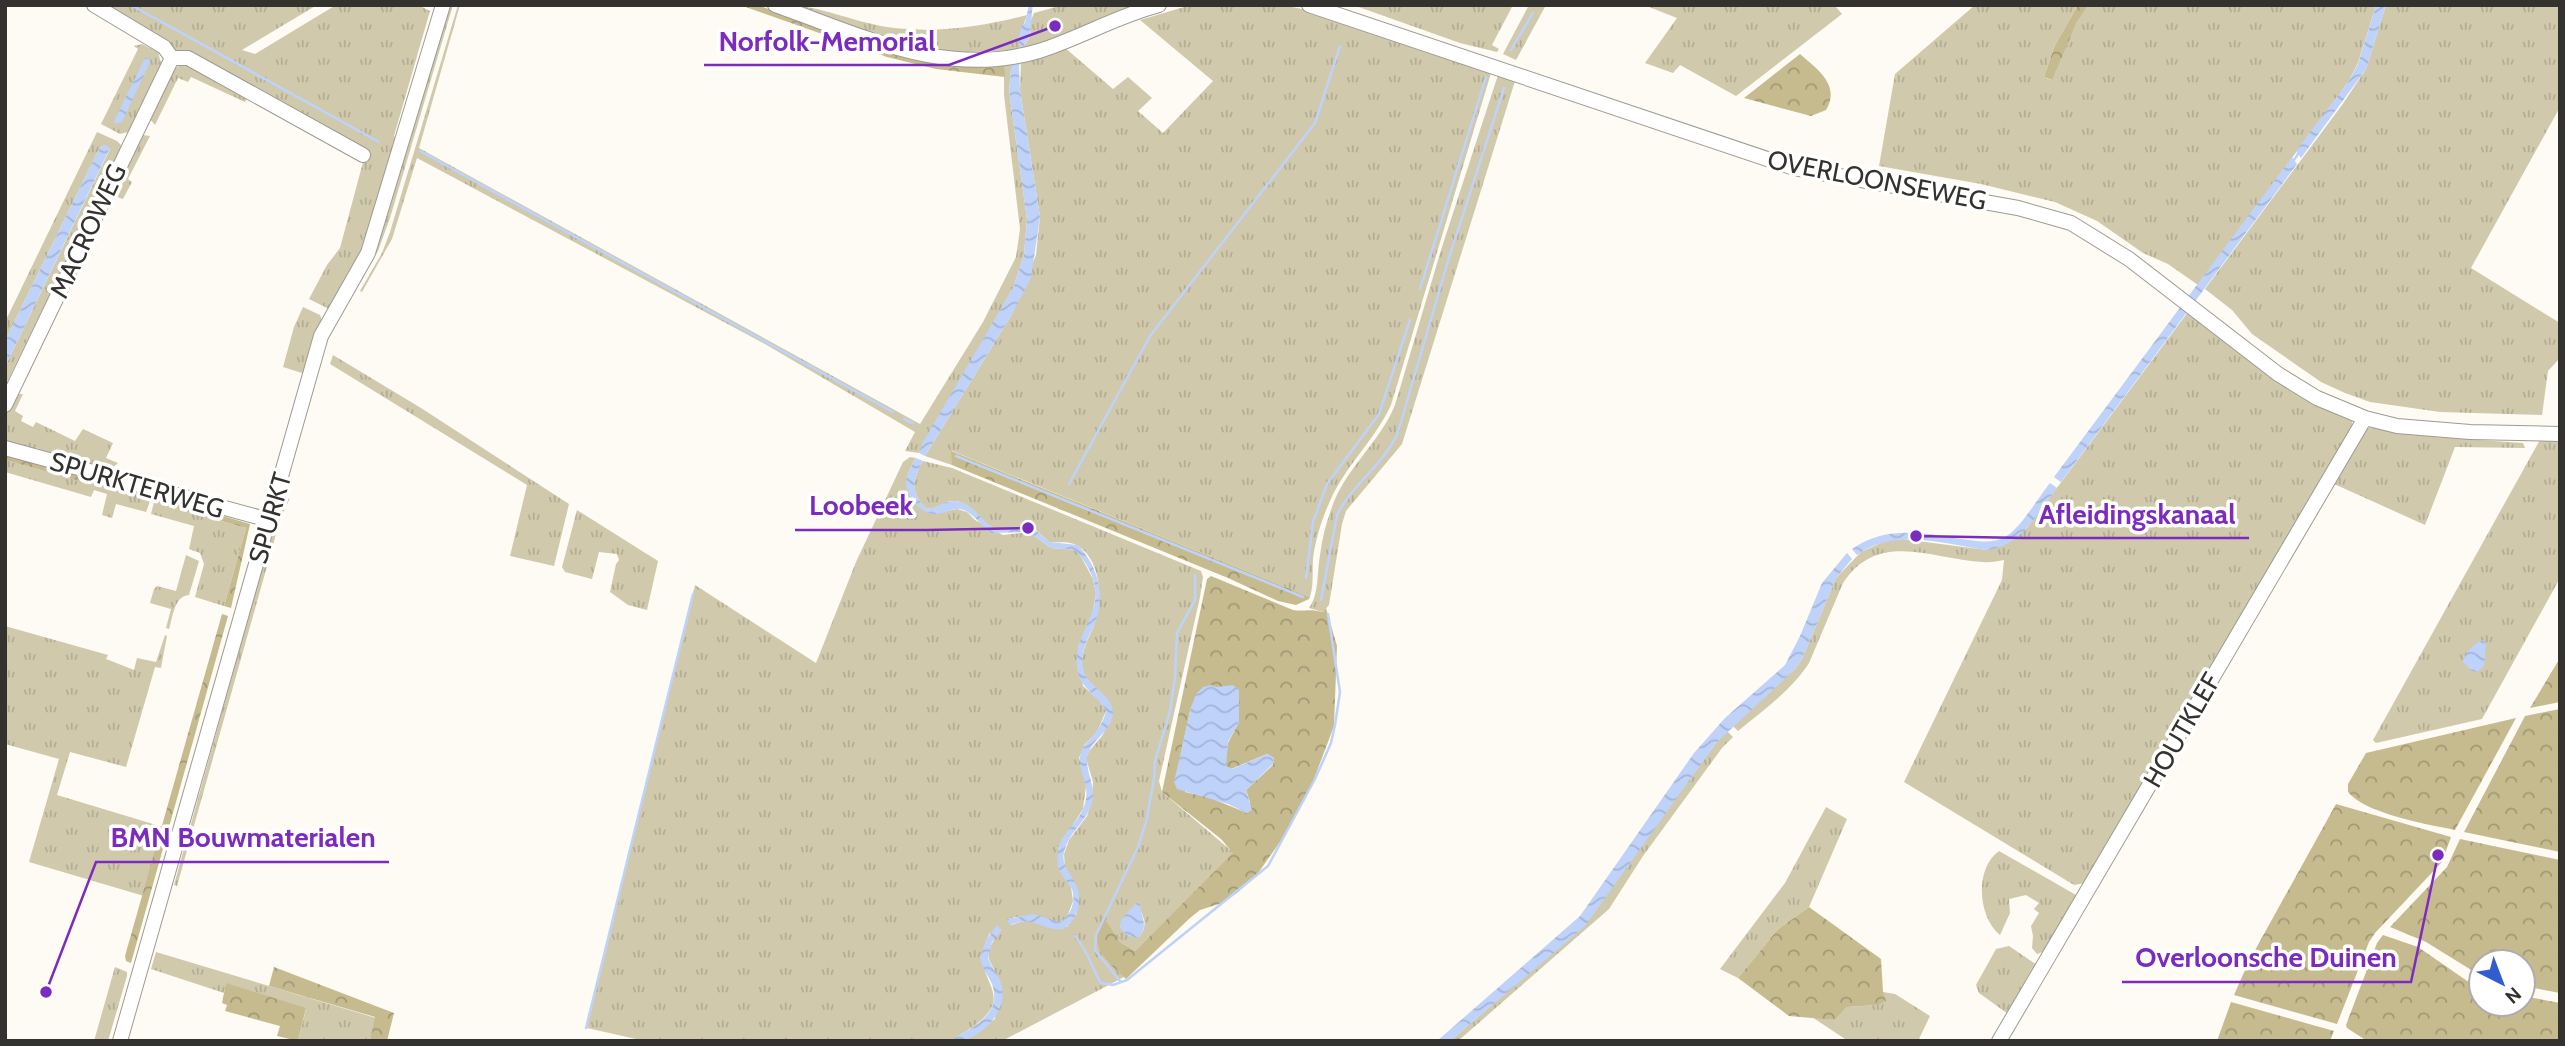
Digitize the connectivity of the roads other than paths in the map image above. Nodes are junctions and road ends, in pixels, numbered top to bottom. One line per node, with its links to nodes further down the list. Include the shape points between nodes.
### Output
1 (94, 5): 6 (street, via 164,47)
2 (443, 5): 12 (street, SPURKT, via 368,253 321,337)
3 (775, 5): 4 (street, via 915,54 981,60 1027,54)
4 (1159, 5)
5 (1309, 5): 9 (street, OVERLOONSEWEG, via 1794,168 2018,208 2071,223 2129,259 2278,374)
6 (172, 58): 7 (street, via 188,58); 8 (street, MACROWEG)
7 (363, 155)
8 (5, 405)
9 (2365, 418): 10 (street, OVERLOONSEWEG, via 2397,426 2470,432); 14 (street, HOUTKLEF)
10 (2560, 434)
11 (5, 448): 12 (street, SPURKTERWEG)
12 (269, 520): 13 (street, SPURKT)
13 (120, 1041)
14 (1999, 1041)

